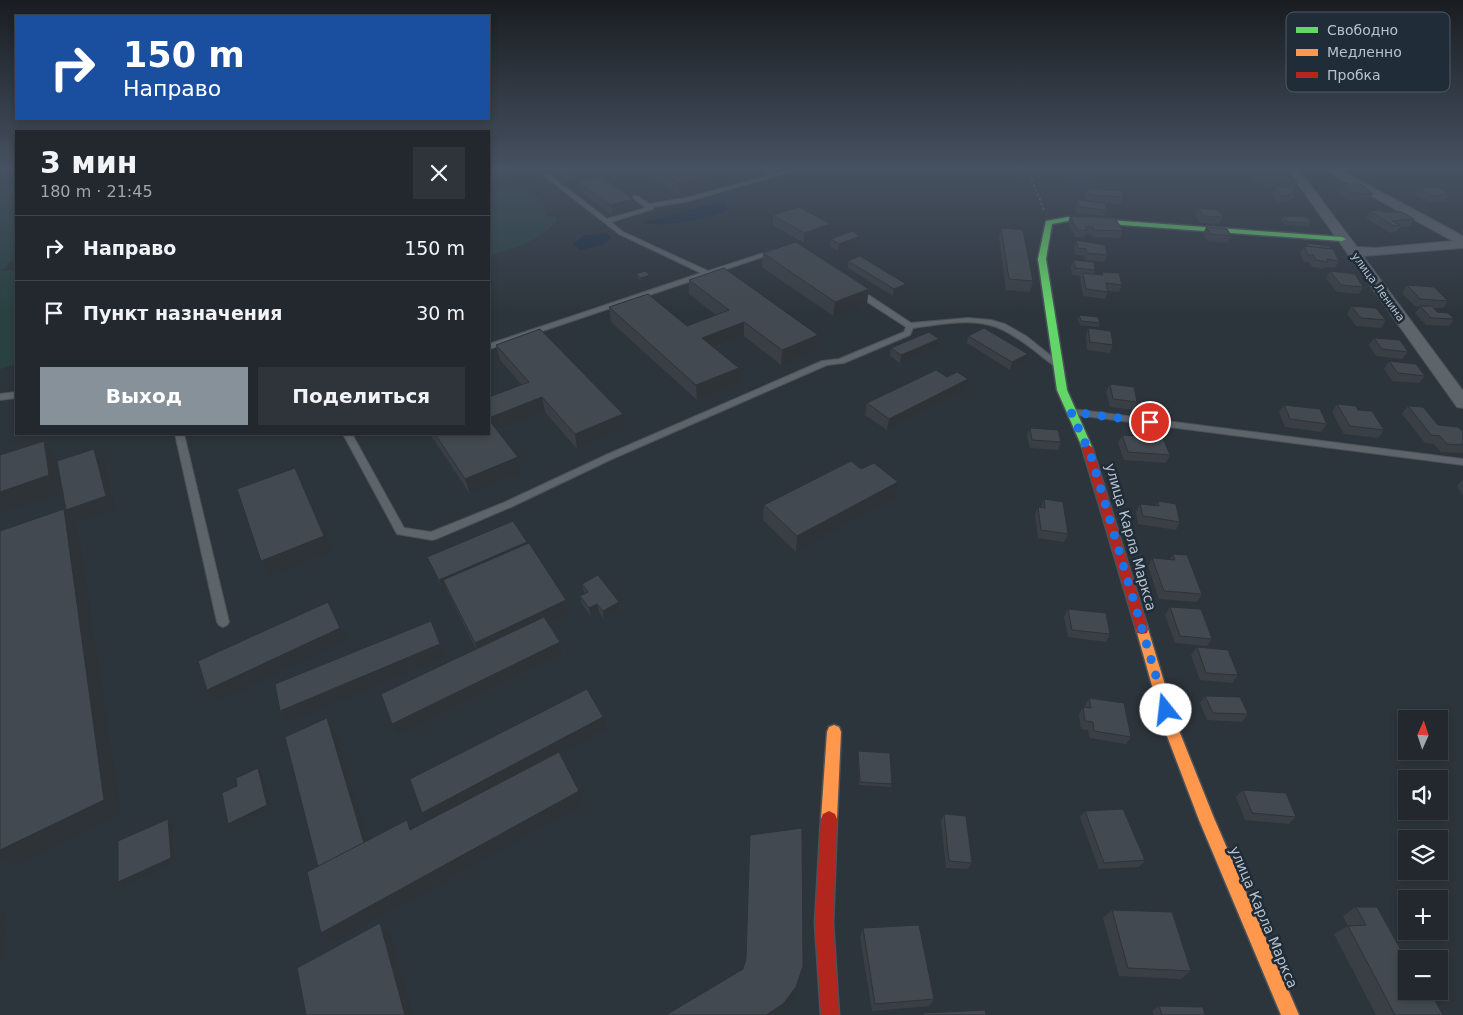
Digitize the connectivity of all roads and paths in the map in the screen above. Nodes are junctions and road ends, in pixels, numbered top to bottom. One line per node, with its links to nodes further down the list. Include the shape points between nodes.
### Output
1 (599, 217): 6 (lane)
2 (620, 217): 6 (lane)
3 (1047, 217): 7 (path)
4 (1327, 217): 8 (street, улица Ленина)
5 (1418, 217): 9 (street)
6 (605, 222): 12 (lane)
7 (1049, 223): 8 (street, via 1068,219 1105,220); 16 (street, улица Карла Маркса, via 1042,259)
8 (1342, 239): 11 (street, улица Ленина)
9 (1463, 242): 11 (street, via 1376,252)
10 (788, 247): 12 (lane)
11 (1352, 251): 19 (street, улица Ленина)
12 (706, 273): 15 (lane)
13 (853, 289): 14 (lane)
14 (910, 326): 16 (lane, via 951,321 991,323 1011,332); 22 (lane, via 908,333 816,367 432,536 401,531)
15 (490, 347)
16 (1058, 365): 20 (street, улица Карла Маркса, via 1062,390)
17 (15, 395): 18 (lane)
18 (0, 397)
19 (1463, 403)
20 (1071, 412): 23 (lane); 27 (street, улица Карла Маркса, via 1091,456 1171,728 1206,820)
21 (179, 435): 24 (lane)
22 (349, 435)
23 (1463, 462)
24 (223, 622)
25 (834, 732): 26 (street, via 824,922)
26 (830, 1015)
27 (1290, 1015)

